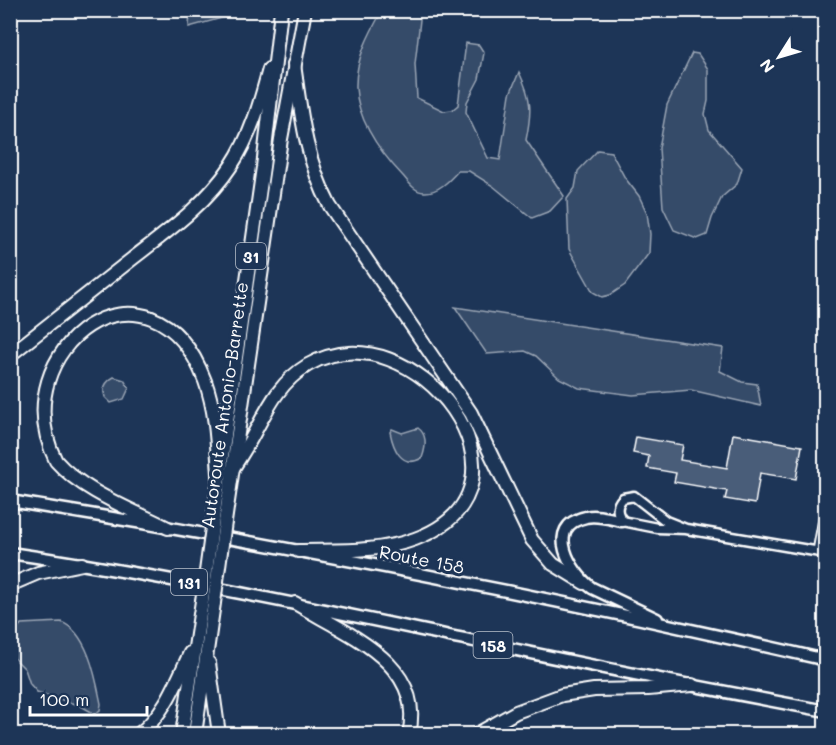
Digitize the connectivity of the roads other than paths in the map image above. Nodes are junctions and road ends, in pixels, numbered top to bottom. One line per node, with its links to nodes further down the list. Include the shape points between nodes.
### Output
1 (281, 10): 3 (highway, Autoroute Antonio-Barrette / 31)
2 (305, 10): 4 (highway, Autoroute Antonio-Barrette / 31)
3 (279, 36): 6 (highway, via 253,124 218,184 171,229); 8 (highway, Autoroute Antonio-Barrette / 31)
4 (294, 64): 8 (highway, Autoroute Antonio-Barrette / 31); 18 (highway, via 307,148 330,206 471,413 532,540 553,564)
5 (66, 330): 8 (highway, via 97,315 126,314 155,322 177,338 196,362 208,388)
6 (10, 355)
7 (32, 414): 12 (highway, via 43,443 70,474 89,488)
8 (226, 473): 14 (highway, via 279,389 302,369 331,355 361,352 394,362 425,380 448,403 466,432 474,462 470,490 452,518 427,534 397,545); 20 (highway, Autoroute Antonio-Barrette / 31, bridge)
9 (10, 501): 12 (highway, Route 158)
10 (825, 503): 15 (street)
11 (622, 521): 13 (street); 13 (street, via 618,505 626,496 634,496 666,521); 18 (highway, via 586,516 566,531 564,553)
12 (168, 528): 14 (highway, Route 158)
13 (686, 529): 15 (street)
14 (298, 551): 22 (highway, Route 158)
15 (821, 552)
16 (10, 553): 17 (highway, 131)
17 (82, 564): 19 (highway, via 38,573); 21 (highway, 131)
18 (584, 583): 22 (highway)
19 (10, 585)
20 (208, 602): 23 (highway, Autoroute Antonio-Barrette / 31); 24 (highway, Autoroute Antonio-Barrette / 31)
21 (295, 603): 26 (highway, 158); 32 (highway, via 364,643 390,665 409,698)
22 (673, 627): 25 (highway, Route 158)
23 (195, 641): 28 (highway, via 169,699); 29 (highway, Autoroute Antonio-Barrette / 31)
24 (207, 650): 30 (highway, Autoroute Antonio-Barrette / 31); 31 (highway)
25 (825, 660)
26 (692, 685): 27 (highway, 158); 33 (highway, via 562,695 525,707)
27 (825, 711)
28 (139, 735)
29 (182, 735)
30 (195, 735)
31 (219, 735)
32 (409, 735)
33 (477, 735)

